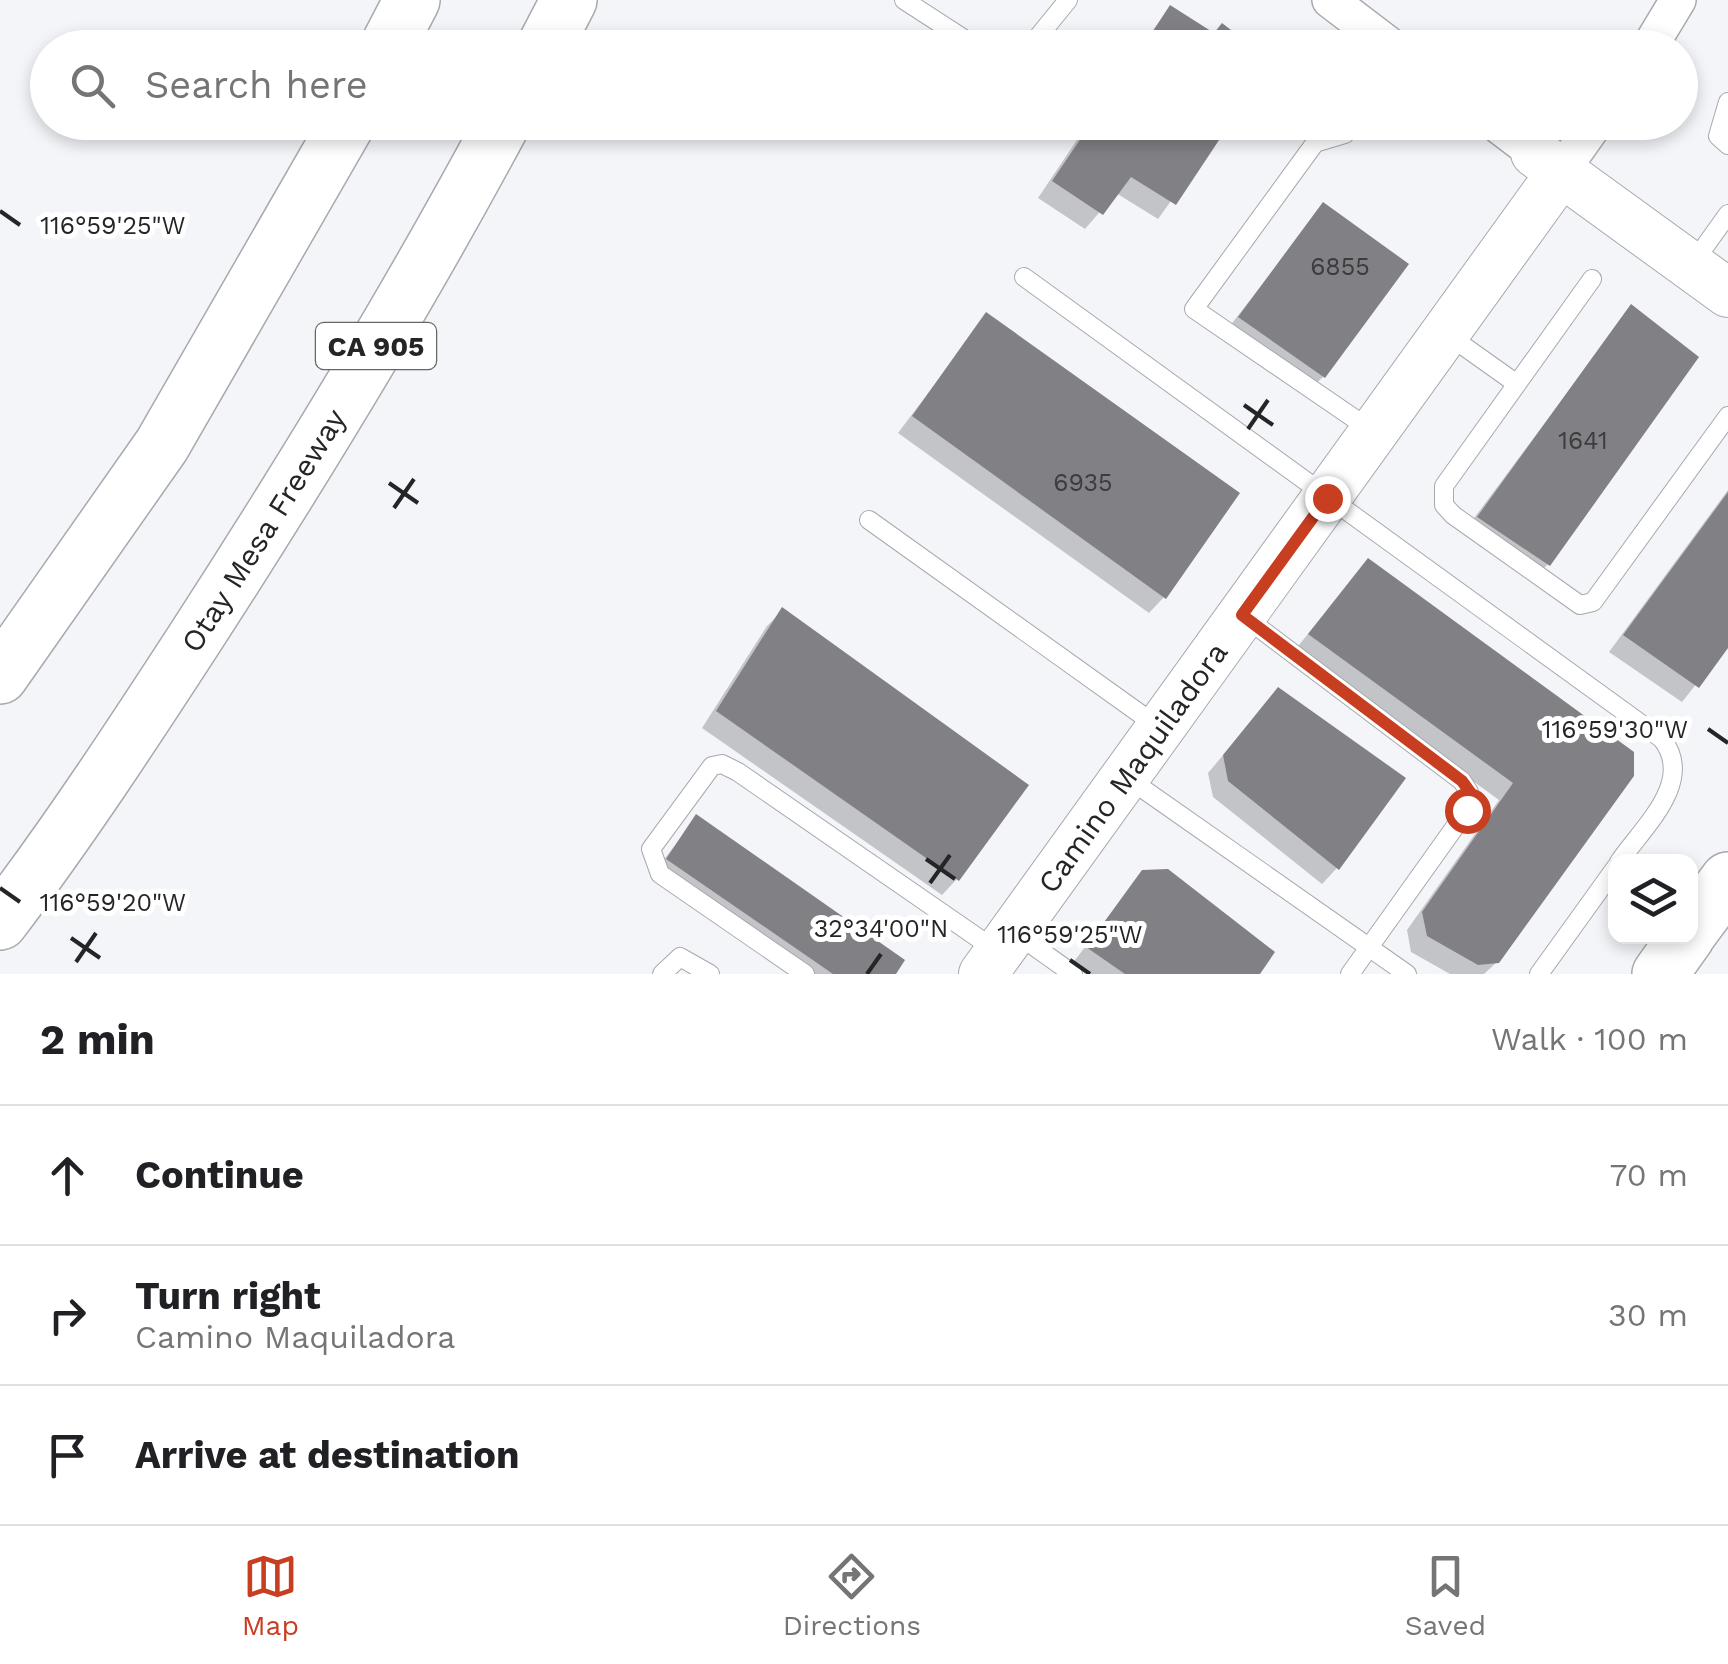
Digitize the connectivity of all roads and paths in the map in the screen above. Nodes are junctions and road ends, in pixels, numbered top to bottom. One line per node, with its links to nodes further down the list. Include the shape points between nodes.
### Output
1 (412, 0): 7 (main road)
2 (569, 0): 8 (main road)
3 (904, 0): 9 (lane)
4 (1068, 0): 10 (lane)
5 (1330, 0): 11 (street)
6 (1678, 0): 12 (street)
7 (396, 30)
8 (553, 30)
9 (950, 30)
10 (1044, 30)
11 (1369, 30)
12 (1659, 30)
13 (1728, 102): 19 (lane, via 1718,136)
14 (338, 140): 32 (main road, via 162,444)
15 (494, 140): 38 (main road, Otay Mesa Freeway / CA 905, via 251,550)
16 (1328, 140): 28 (lane, via 1316,144 1194,309)
17 (1513, 140): 20 (street)
18 (1579, 140): 20 (street, Camino Maquiladora)
19 (1728, 145)
20 (1548, 173): 24 (street); 25 (street, Camino Maquiladora)
21 (1728, 214): 24 (lane)
22 (1024, 278): 29 (lane)
23 (1592, 279): 26 (lane)
24 (1710, 280)
25 (1445, 333): 26 (lane); 28 (street, Camino Maquiladora)
26 (1517, 384): 27 (lane, via 1444,486 1444,505 1580,605 1605,591)
27 (1728, 416)
28 (1374, 432): 29 (street, Camino Maquiladora)
29 (1327, 498): 31 (street, Camino Maquiladora); 35 (lane, via 1662,738 1677,772)
30 (870, 520): 33 (lane)
31 (1242, 615): 33 (street, Camino Maquiladora); 41 (lane, via 1470,792 1467,810)
32 (0, 676)
33 (1160, 728): 34 (street, Camino Maquiladora)
34 (1125, 776): 41 (lane); 42 (street, Camino Maquiladora)
35 (1624, 854)
36 (1608, 877): 49 (lane)
37 (1728, 880): 39 (main road)
38 (0, 922)
39 (1698, 922)
40 (1682, 944): 50 (main road)
41 (1369, 947): 47 (lane); 48 (lane)
42 (998, 953): 45 (lane, via 738,772 712,766 651,849 652,862); 46 (lane)
43 (662, 974): 44 (lane, via 680,957)
44 (710, 974)
45 (805, 974)
46 (1073, 974)
47 (1350, 974)
48 (1407, 974)
49 (1539, 974)
50 (1660, 974)

